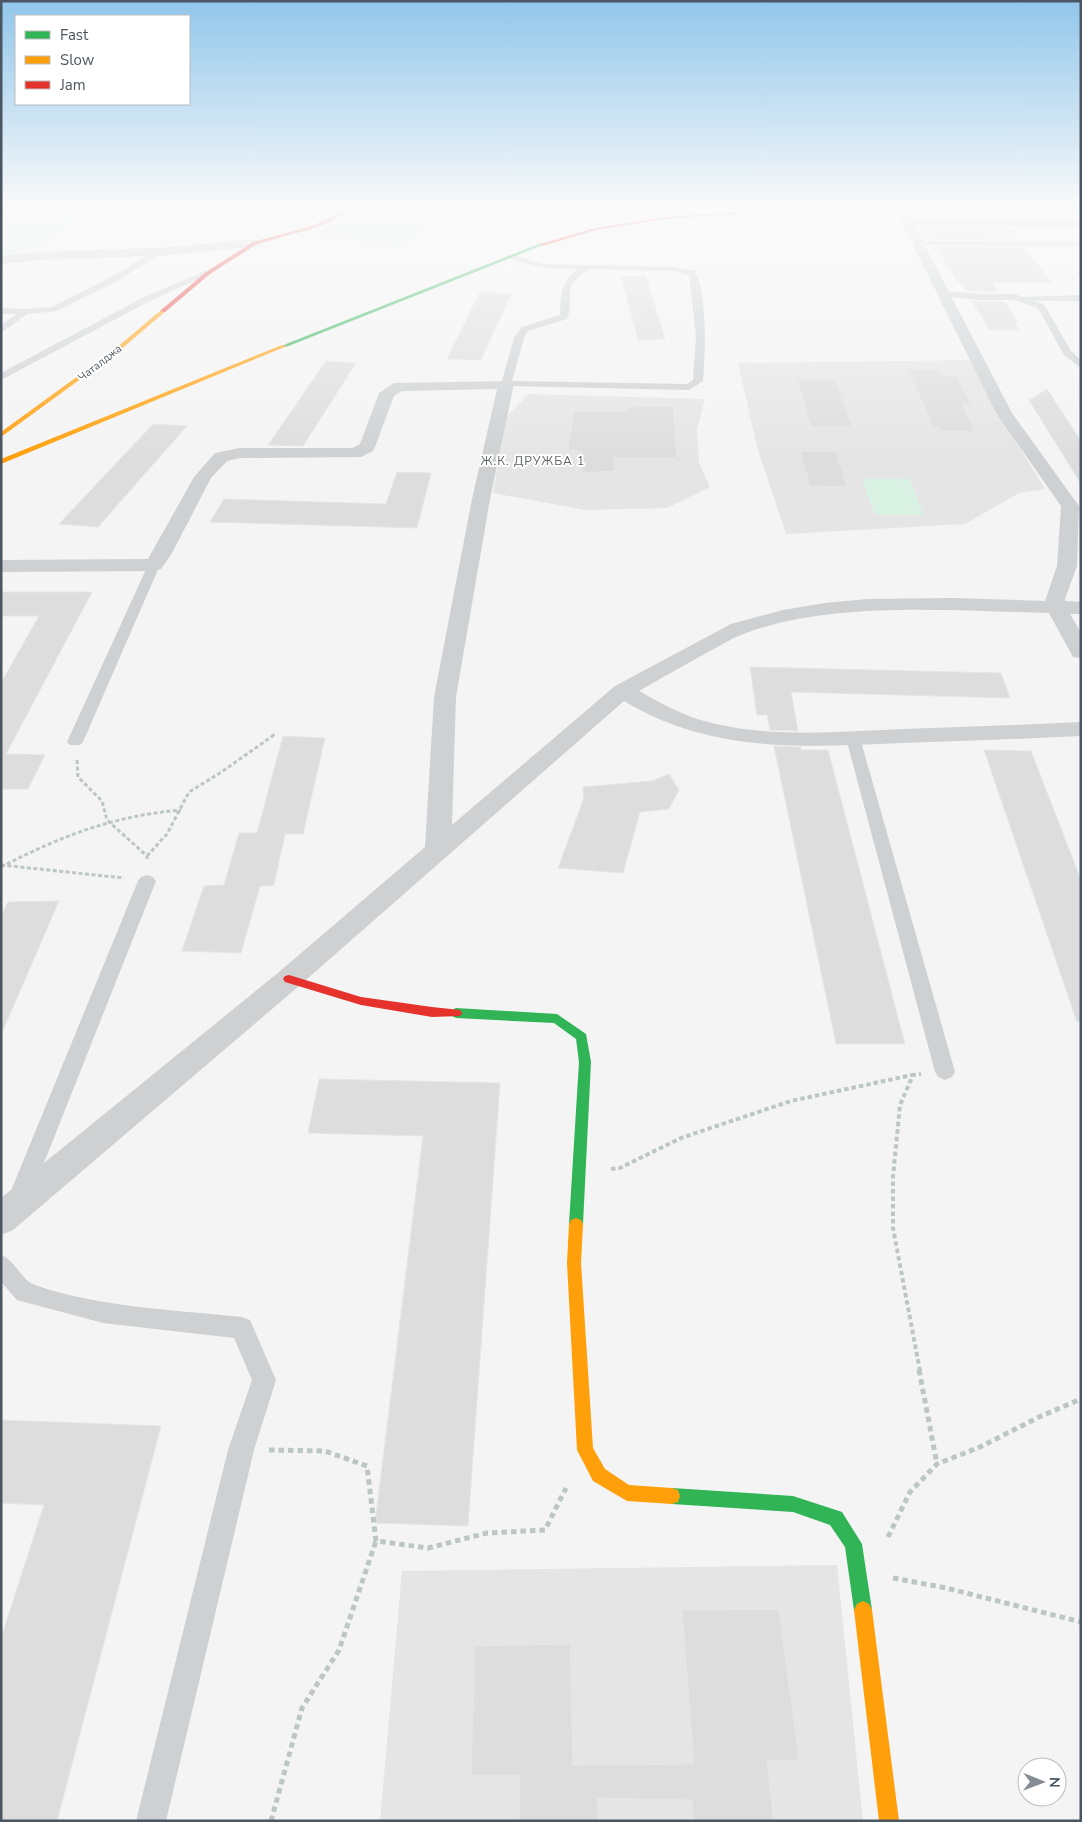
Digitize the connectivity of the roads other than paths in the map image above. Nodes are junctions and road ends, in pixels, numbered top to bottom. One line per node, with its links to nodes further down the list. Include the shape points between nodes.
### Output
1 (90, 291): 13 (lane, via 54,309)
2 (166, 291): 16 (lane)
3 (187, 291): 18 (street, Чаталджа, via 117,350)
4 (395, 291): 19 (street)
5 (423, 291): 20 (street)
6 (566, 291): 17 (lane, via 564,317 525,329 519,338)
7 (696, 291): 17 (lane, via 701,336 698,381 689,387)
8 (943, 291): 9 (street)
9 (945, 294): 10 (lane); 21 (street, via 1004,413)
10 (1015, 297): 11 (lane); 15 (lane, via 1041,306 1067,352)
11 (1081, 298)
12 (1, 312): 13 (lane)
13 (25, 312): 14 (lane)
14 (1, 330)
15 (1081, 365)
16 (1, 377)
17 (506, 384): 22 (street, via 399,386 387,393 366,447 355,453 240,453 222,456 206,472); 31 (street, via 481,499 446,697)
18 (1, 435)
19 (1, 451)
20 (1, 462)
21 (1076, 506): 24 (street, via 1067,566 1055,599)
22 (154, 565): 23 (street); 30 (lane)
23 (1, 566)
24 (1056, 608): 25 (street); 26 (street); 27 (street, via 833,607 787,615 741,627)
25 (1081, 608)
26 (1081, 652)
27 (623, 691): 29 (street, via 641,704 704,729 763,739); 31 (street)
28 (1081, 730): 29 (street)
29 (854, 738): 34 (lane)
30 (75, 742)
31 (438, 850): 33 (street)
32 (147, 881): 35 (lane)
33 (289, 979): 35 (street); 38 (street, via 361,1001 432,1012 557,1019 582,1037 584,1062 574,1262 585,1450 598,1475 627,1493 793,1504 836,1518 853,1544 858,1571)
34 (945, 1072)
35 (8, 1213)
36 (1, 1264): 37 (lane, via 25,1294 103,1312 242,1328 264,1380 241,1450)
37 (151, 1821)
38 (889, 1821)

